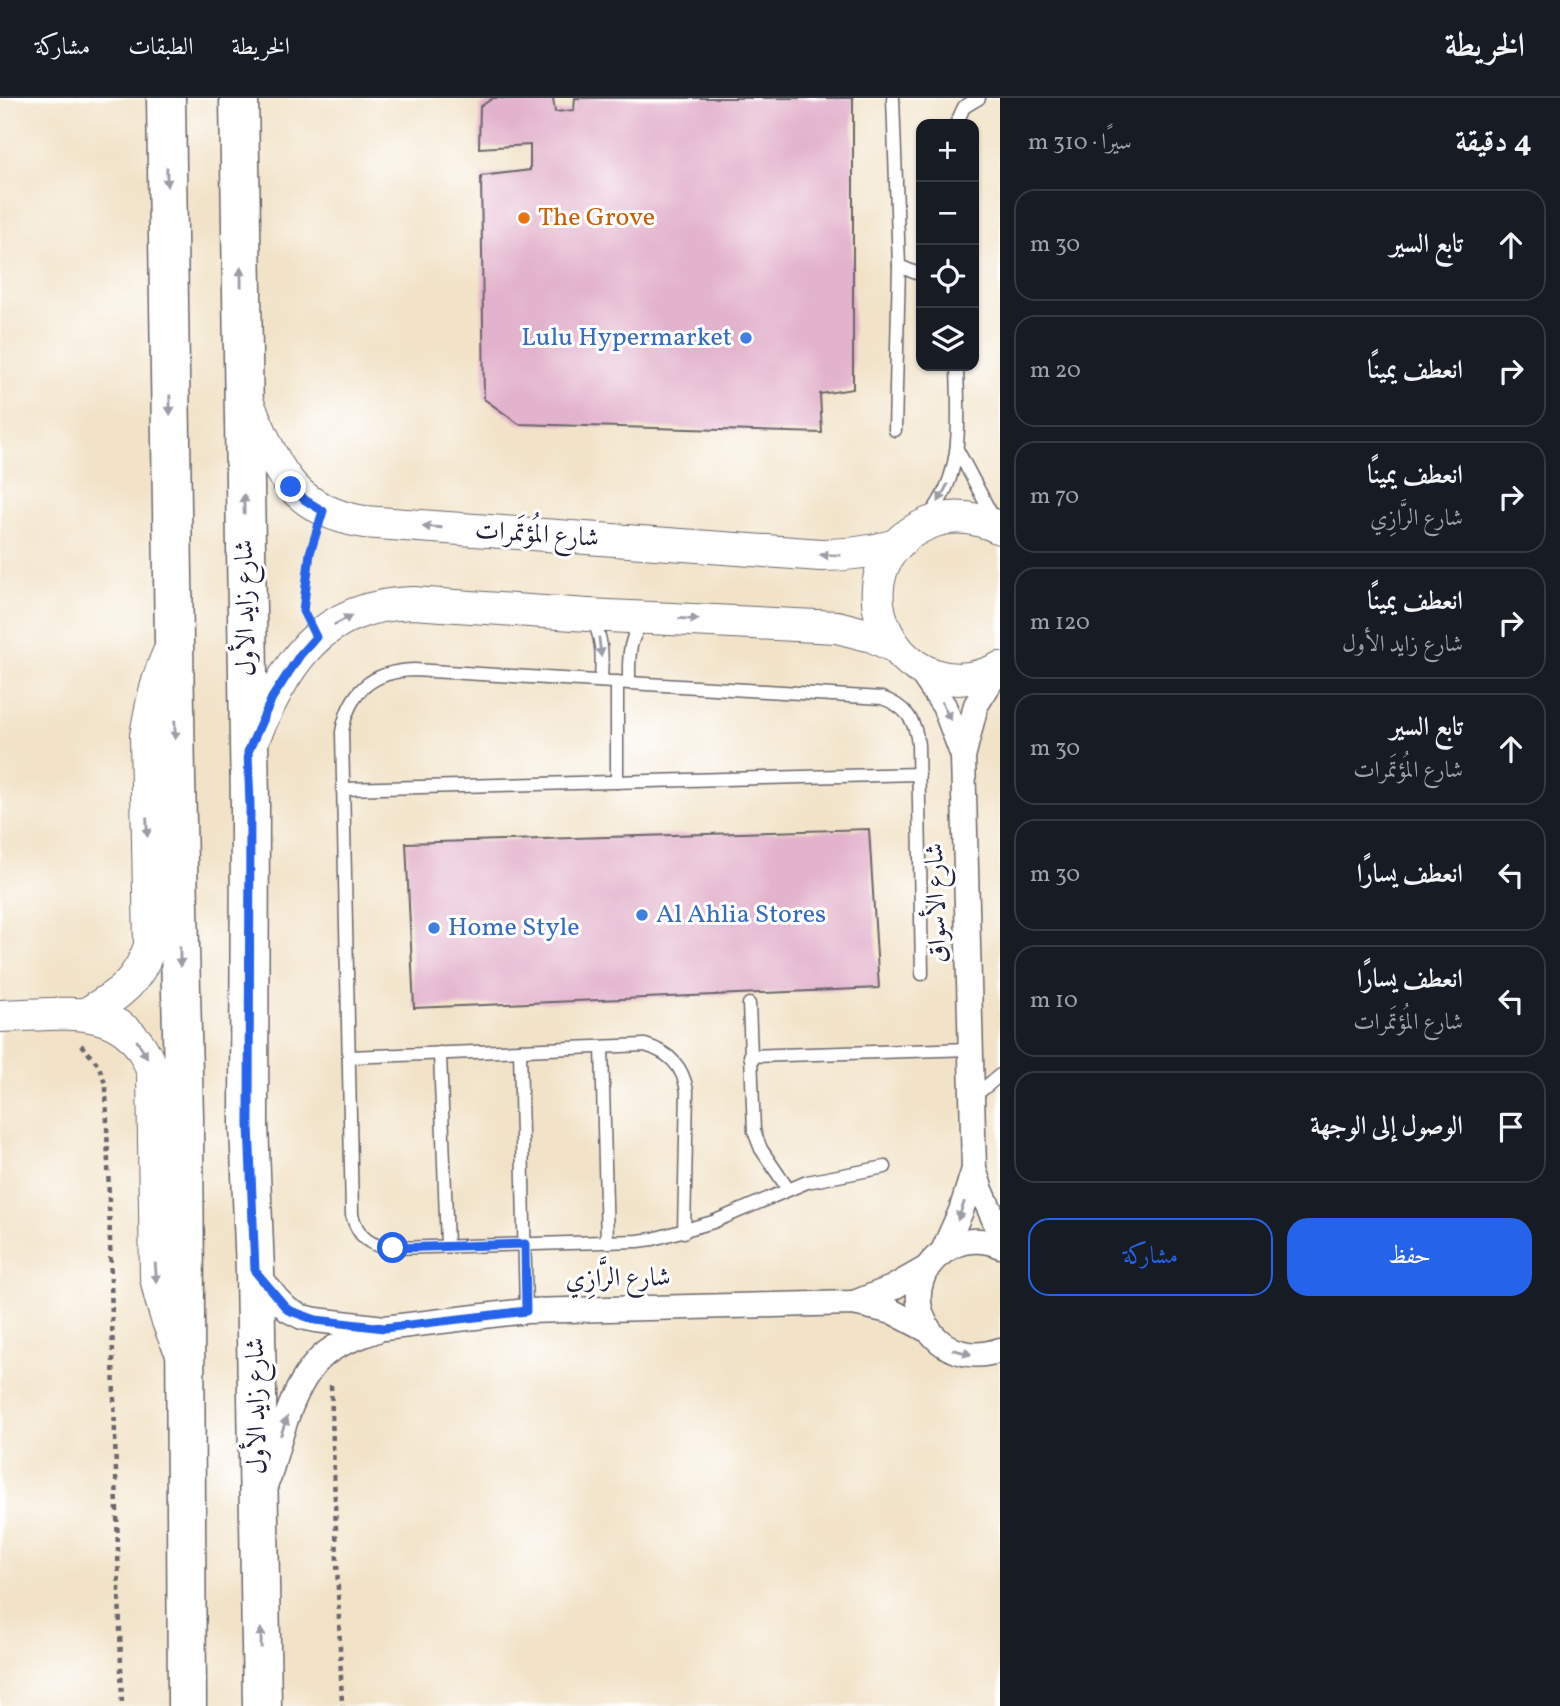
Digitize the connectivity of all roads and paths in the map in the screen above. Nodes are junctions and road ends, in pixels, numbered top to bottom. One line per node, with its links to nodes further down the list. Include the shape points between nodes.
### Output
1 (239, 98): 9 (main road, شارع زايد الأول, one-way to 1)
2 (893, 98): 6 (lane)
3 (979, 98): 5 (lane, via 964,107)
4 (165, 102): 18 (main road, one-way to 18)
5 (958, 119)
6 (899, 266): 7 (lane); 10 (lane)
7 (916, 273)
8 (957, 371): 11 (lane)
9 (243, 393): 12 (street, شارع المُؤتَمرات, via 279,471 305,500); 24 (main road, شارع زايد الأول, one-way to 9)
10 (895, 430)
11 (958, 452): 13 (lane); 14 (lane, one-way to 14, via 944,493)
12 (323, 511): 14 (street, شارع المُؤتَمرات, one-way to 12, via 845,555 821,555 364,522); 17 (path, via 310,553 303,611)
13 (999, 527): 14 (street, شارع المُؤتَمرات, via 958,517 937,520)
14 (907, 536): 19 (street, via 886,563 878,584 882,627)
15 (588, 615): 16 (street); 17 (street, one-way to 15, via 346,617 388,604); 22 (lane, one-way to 22, via 600,640)
16 (651, 617): 19 (street, one-way to 19, via 837,627); 23 (lane, via 632,640)
17 (316, 637): 24 (street, via 272,698)
18 (174, 641): 31 (street, one-way to 31, via 160,671 146,736 150,946 134,980 120,993); 58 (main road, one-way to 58)
19 (893, 646): 20 (street)
20 (919, 669): 21 (street, via 958,679); 25 (street, شارع الأسواق, one-way to 25, via 944,706)
21 (999, 669): 25 (street, شارع الأسواق, via 976,705)
22 (601, 681): 23 (lane); 28 (lane, via 414,670 385,674 360,690 344,717)
23 (623, 682): 26 (lane, via 882,698 905,710 912,720); 27 (lane)
24 (248, 752): 51 (main road, شارع زايد الأول, via 249,1125)
25 (963, 757): 34 (street, شارع الأسواق)
26 (919, 774): 27 (lane); 29 (lane)
27 (617, 782): 28 (lane)
28 (343, 789): 38 (lane)
29 (922, 974)
30 (749, 1004): 37 (lane)
31 (80, 1014): 32 (street); 58 (street, one-way to 58, via 121,1027 136,1039 153,1073 156,1276 165,1315); 60 (path, via 75,1037 98,1064 106,1086)
32 (0, 1016)
33 (602, 1047): 35 (lane); 44 (lane, via 655,1048 673,1059 685,1079); 46 (lane)
34 (971, 1049): 37 (lane); 40 (street, شارع الأسواق)
35 (520, 1050): 36 (lane); 47 (lane)
36 (440, 1053): 38 (lane); 48 (lane)
37 (750, 1056): 43 (lane, via 754,1131)
38 (349, 1057): 48 (lane, via 355,1227 382,1247)
39 (1000, 1075): 40 (lane)
40 (972, 1098): 42 (street, شارع الأسواق)
41 (886, 1167): 43 (lane)
42 (974, 1169): 45 (street, شارع الأسواق); 50 (street, شارع الأسواق, one-way to 50, via 961,1211)
43 (788, 1189): 44 (lane)
44 (684, 1232): 46 (lane)
45 (1000, 1233)
46 (607, 1242): 47 (lane)
47 (525, 1244): 48 (lane); 53 (lane)
48 (447, 1246)
49 (1000, 1246): 50 (street, شارع الرَّازِي, via 976,1240 959,1243)
50 (935, 1259): 52 (street, شارع الرَّازِي, via 892,1288); 55 (street, شارع الأسواق, via 920,1283 921,1316)
51 (255, 1271): 54 (street, شارع الرَّازِي, via 288,1310 302,1317); 59 (main road, شارع زايد الأول)
52 (854, 1303): 53 (street, شارع الرَّازِي); 55 (street, شارع الرَّازِي, via 893,1312)
53 (526, 1311): 54 (street, شارع الرَّازِي)
54 (384, 1328): 56 (street, شارع الرَّازِي)
55 (929, 1331): 57 (street, شارع الرَّازِي, one-way to 57, via 962,1354)
56 (330, 1350): 59 (street, شارع الرَّازِي, one-way to 56, via 283,1427 313,1367); 63 (path)
57 (1000, 1350)
58 (186, 1360): 61 (main road)
59 (258, 1515): 62 (main road, شارع زايد الأول, one-way to 59)
60 (121, 1706)
61 (187, 1706)
62 (262, 1706)
63 (342, 1706)

